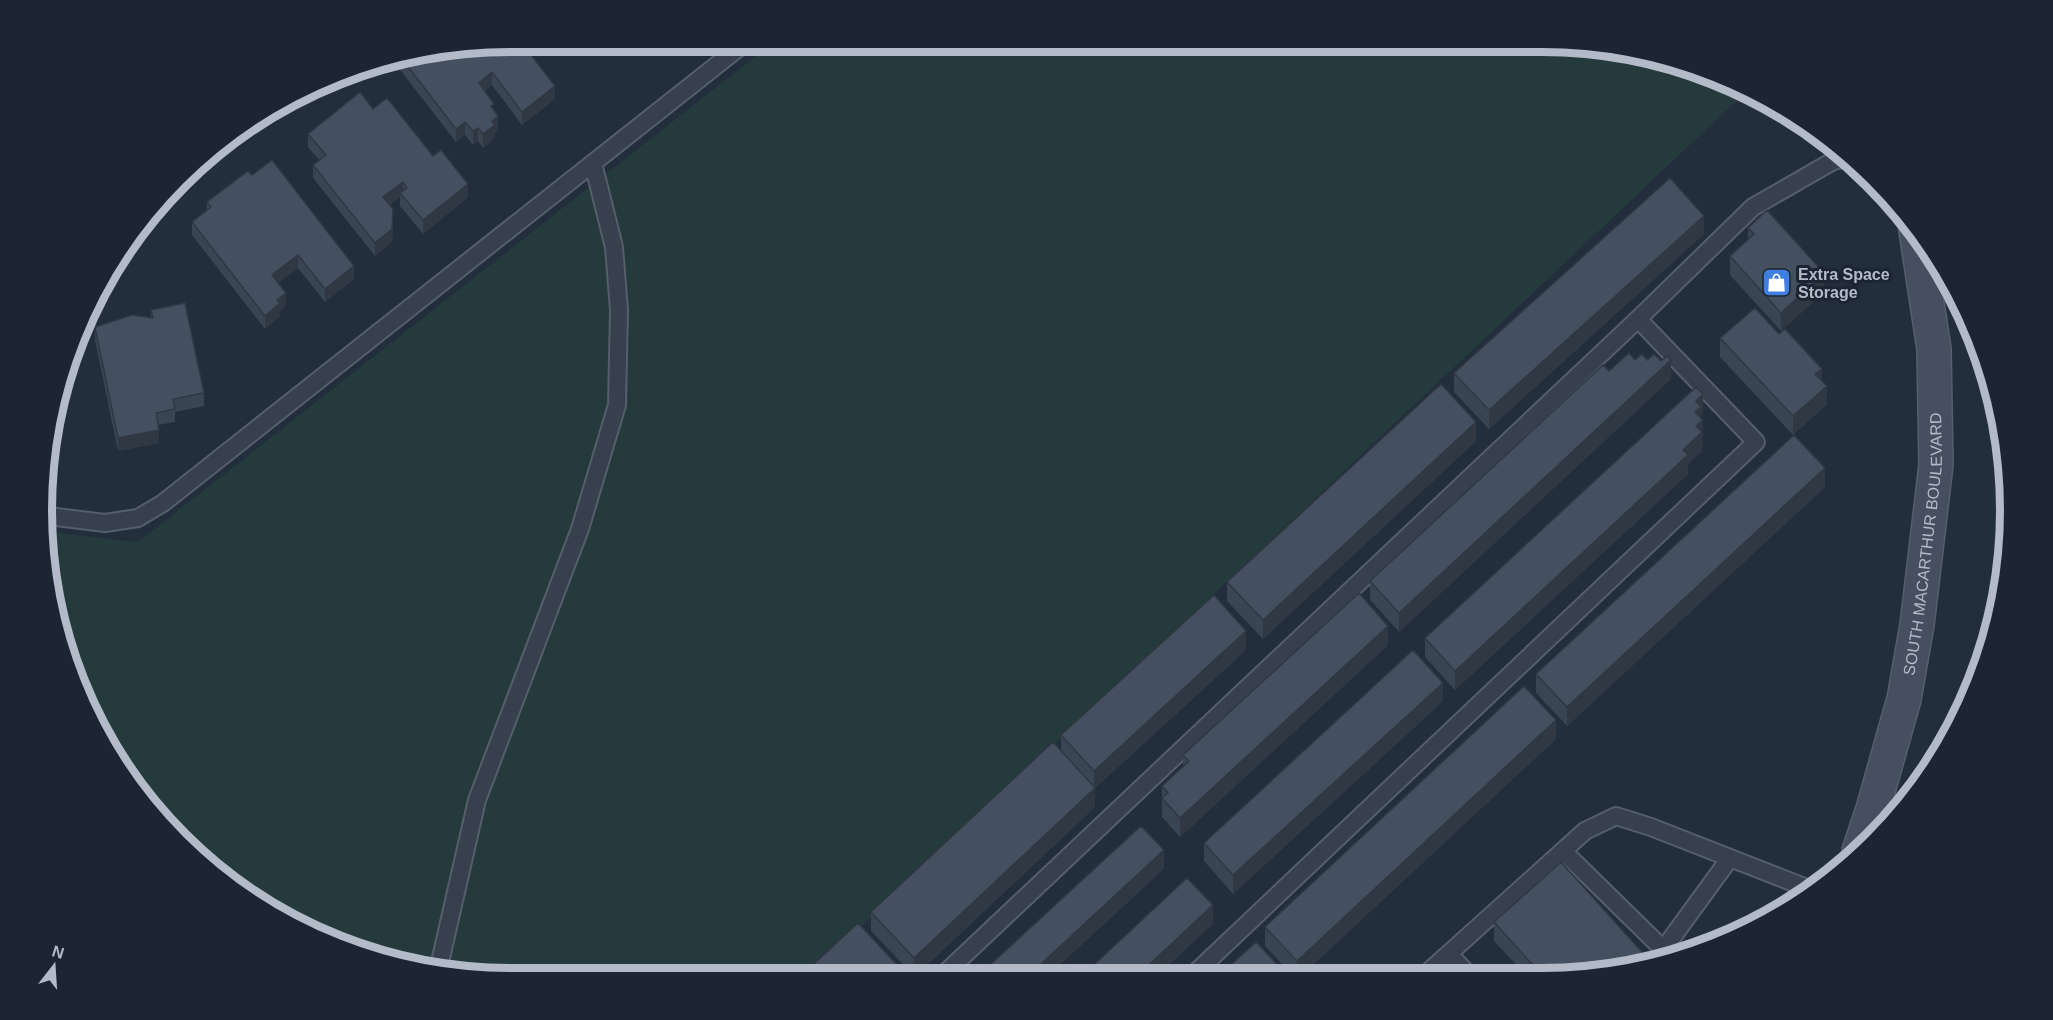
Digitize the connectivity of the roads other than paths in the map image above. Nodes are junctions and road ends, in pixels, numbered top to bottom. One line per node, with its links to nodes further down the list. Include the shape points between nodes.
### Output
1 (733, 52): 3 (lane)
2 (1838, 160): 5 (lane, via 1753,207)
3 (592, 163): 6 (lane, via 164,503 138,518 105,523); 14 (lane, via 614,247 619,310 617,405 580,529 477,800)
4 (1919, 250): 7 (main road, SOUTH MACARTHUR BOULEVARD, via 1934,349 1936,465 1904,699)
5 (1638, 319): 15 (lane); 16 (lane, via 1756,442)
6 (52, 517)
7 (1864, 837)
8 (1563, 851): 9 (lane, via 1585,831 1616,816); 12 (lane); 13 (lane)
9 (1730, 858): 10 (lane); 11 (lane)
10 (1802, 886)
11 (1669, 949)
12 (1665, 951)
13 (1449, 954): 17 (lane); 18 (lane)
14 (440, 962)
15 (950, 968)
16 (1200, 968)
17 (1433, 968)
18 (1462, 968)

